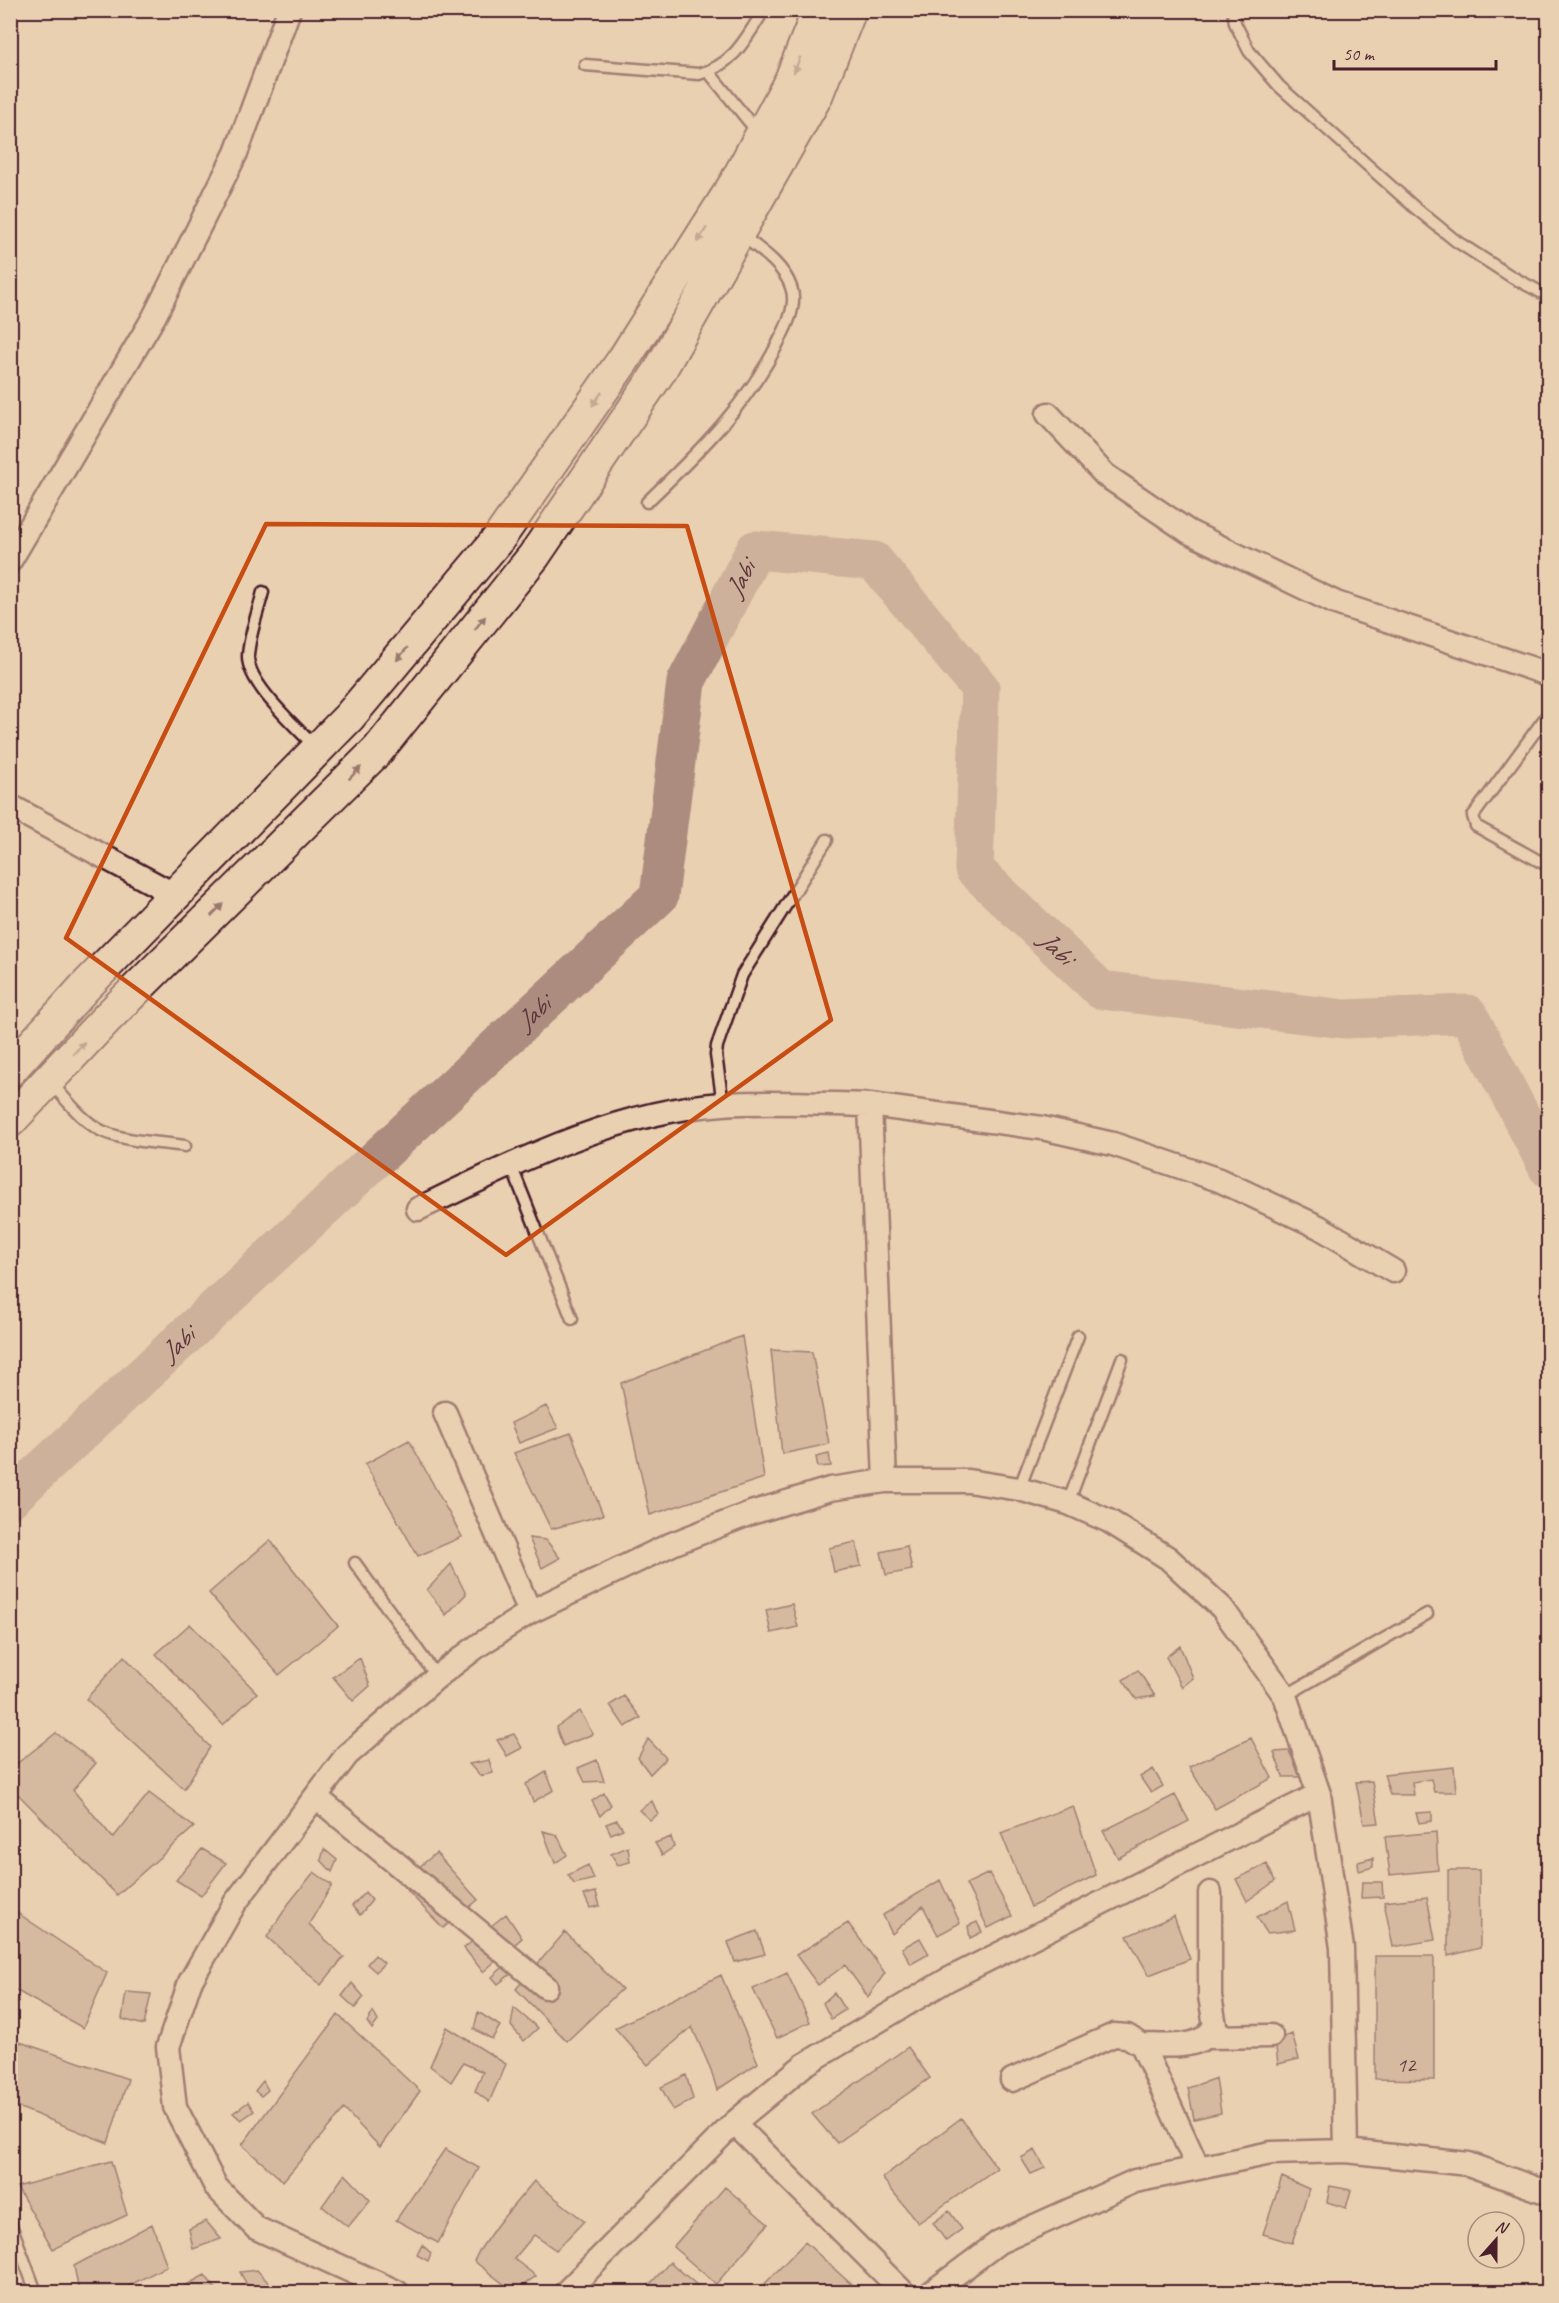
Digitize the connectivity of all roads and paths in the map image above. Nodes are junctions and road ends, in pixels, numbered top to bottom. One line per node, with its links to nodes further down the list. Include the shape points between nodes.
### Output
1 (289, 10): 13 (street, via 236,153 159,307)
2 (764, 10): 7 (lane, via 734,56)
3 (819, 10): 8 (main road, one-way to 8)
4 (850, 10): 8 (main road, via 816,96)
5 (1233, 10): 10 (lane, via 1249,51 1279,86 1456,241)
6 (585, 65): 7 (lane)
7 (708, 72): 8 (lane)
8 (765, 147): 9 (main road); 17 (main road, one-way to 17, via 735,184 624,359 499,538)
9 (738, 233): 12 (lane, via 780,267 792,288 792,315 745,399 694,457); 23 (main road, one-way to 9, via 386,741 534,556 659,372)
10 (1548, 296)
11 (1048, 414): 15 (street, via 1105,475 1189,532 1336,603)
12 (647, 502)
13 (10, 561)
14 (263, 592): 17 (lane, via 248,655 250,671 258,685)
15 (1548, 674)
16 (1548, 714): 20 (lane, via 1473,816 1476,826)
17 (318, 750): 21 (main road)
18 (10, 806): 21 (street)
19 (827, 840): 24 (lane, via 742,975 717,1046)
20 (1548, 866)
21 (175, 896): 22 (main road)
22 (10, 1070)
23 (48, 1081): 26 (main road); 27 (lane, via 101,1130 123,1138)
24 (723, 1104): 25 (street); 28 (street, via 633,1121)
25 (870, 1105): 30 (street, via 1042,1128 1113,1144 1219,1180 1319,1227); 35 (street)
26 (10, 1121)
27 (185, 1146)
28 (510, 1164): 29 (street); 31 (lane)
29 (418, 1209)
30 (1394, 1271)
31 (572, 1319)
32 (1078, 1336): 36 (lane)
33 (1122, 1359): 37 (lane)
34 (445, 1413): 39 (street)
35 (885, 1481): 36 (street, via 968,1481); 39 (street, via 830,1489 751,1513 672,1544)
36 (1019, 1489): 37 (street)
37 (1068, 1503): 42 (street, via 1109,1521 1168,1558 1222,1608)
38 (355, 1563): 41 (lane)
39 (530, 1612): 41 (street)
40 (1427, 1614): 42 (lane)
41 (437, 1677): 44 (street, via 347,1755)
42 (1285, 1696): 43 (street)
43 (1319, 1794): 51 (street, via 947,1980 804,2065); 52 (street, via 1342,1948)
44 (316, 1797): 46 (street); 57 (street, via 235,1903 190,1982 168,2048 175,2107 216,2187 256,2228)
45 (1210, 1893): 48 (street, via 1210,1996 1215,2026)
46 (546, 1987)
47 (1271, 2036): 48 (street)
48 (1207, 2037): 49 (street, via 1175,2045)
49 (1142, 2045): 50 (street, via 1128,2036 1114,2035); 53 (street)
50 (1012, 2080)
51 (734, 2123): 58 (street); 59 (street)
52 (1346, 2151): 53 (street, via 1271,2153); 54 (street, via 1468,2164)
53 (1198, 2168): 60 (street, via 1135,2181 999,2242)
54 (1548, 2193)
55 (10, 2222): 56 (lane)
56 (36, 2292)
57 (397, 2292)
58 (566, 2292)
59 (903, 2292)
60 (932, 2292)

